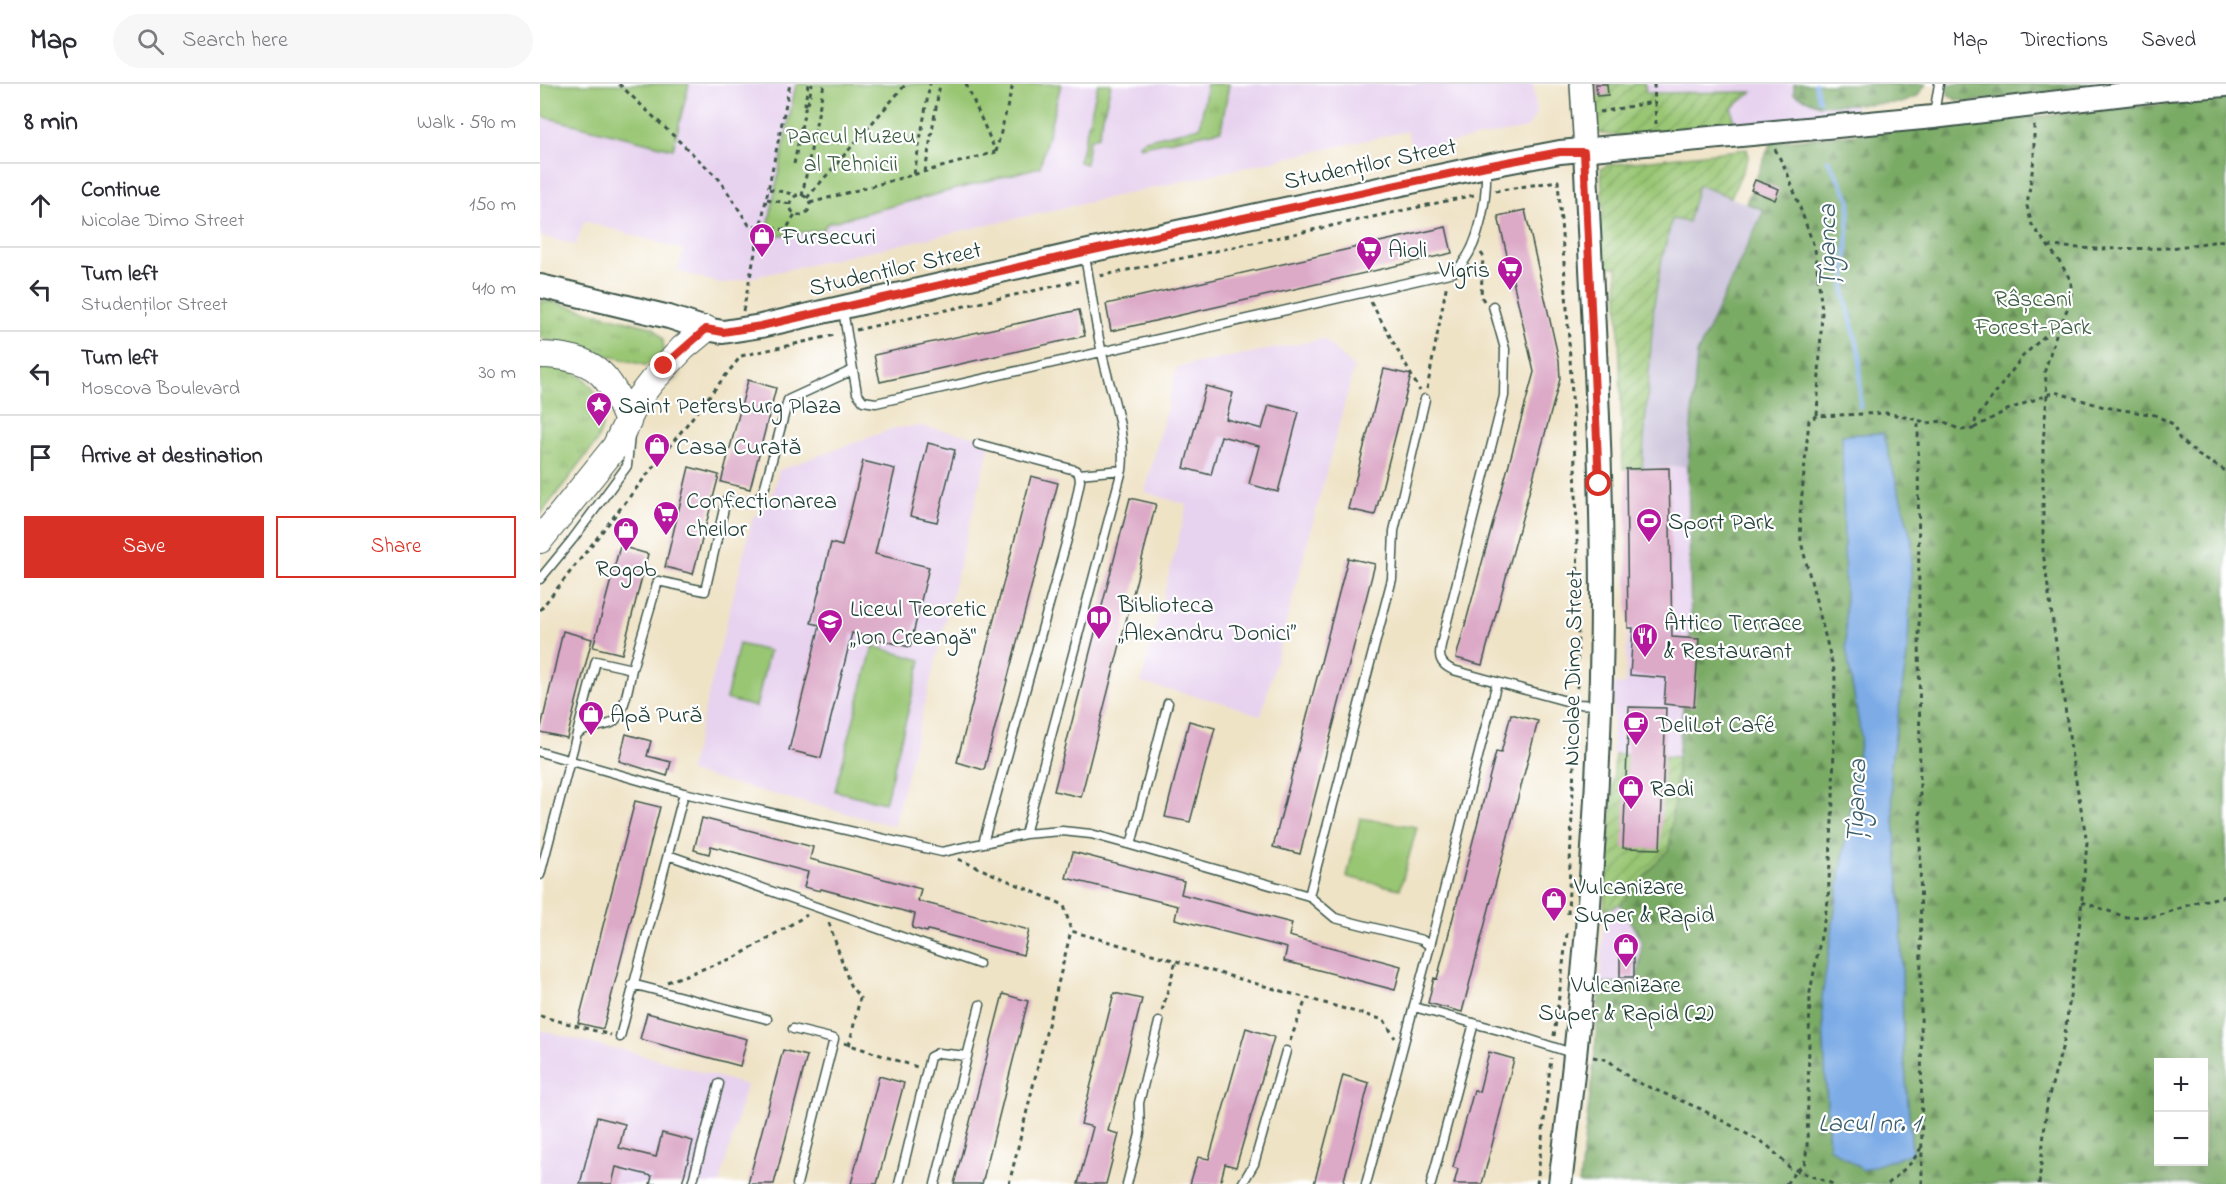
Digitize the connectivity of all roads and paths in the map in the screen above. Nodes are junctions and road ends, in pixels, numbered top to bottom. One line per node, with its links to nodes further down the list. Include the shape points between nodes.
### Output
1 (619, 84): 34 (path, via 719,179 749,225)
2 (790, 84): 26 (path)
3 (810, 84): 22 (path)
4 (824, 84): 28 (path)
5 (906, 84): 29 (path)
6 (930, 84): 25 (path)
7 (940, 84): 24 (path)
8 (966, 84): 20 (path)
9 (1013, 84): 20 (path)
10 (1581, 84): 21 (street)
11 (1653, 84): 14 (path)
12 (1939, 84): 17 (lane)
13 (2226, 85): 15 (main road, Studenților Street)
14 (1654, 102): 16 (path); 18 (path)
15 (2031, 105): 17 (main road, Studenților Street); 37 (path, via 2036,133 2027,206 2032,225)
16 (1590, 114)
17 (1933, 117): 18 (main road, Studenților Street)
18 (1658, 144): 21 (main road, Studenților Street)
19 (1768, 146): 56 (path, via 1774,148 1787,172 1815,249 1822,311)
20 (996, 152): 24 (path)
21 (1584, 152): 23 (main road, Studenților Street, via 1560,152); 71 (main road, Nicolae Dimo Street, via 1599,472)
22 (794, 164)
23 (1486, 166): 27 (lane); 38 (main road, Studenților Street)
24 (925, 172): 25 (path)
25 (914, 174): 31 (path)
26 (769, 189): 28 (path); 30 (path)
27 (1486, 193): 36 (lane); 40 (path); 70 (path, via 1558,181 1576,475)
28 (801, 195): 29 (path); 32 (path)
29 (807, 198): 31 (path)
30 (767, 199): 32 (path); 34 (path)
31 (810, 203): 33 (path, via 807,212)
32 (790, 204): 33 (path)
33 (795, 214): 34 (path, via 786,230)
34 (762, 228): 45 (path)
35 (2226, 240): 37 (path, via 2171,248)
36 (1474, 241): 39 (lane, via 1463,265); 43 (path, via 1483,256 1481,296)
37 (2048, 246): 46 (path, via 2071,281 2071,300)
38 (1084, 252): 40 (lane); 44 (main road, Studenților Street)
39 (1449, 274): 42 (lane); 55 (path)
40 (1090, 279): 48 (path); 50 (lane)
41 (540, 286): 47 (main road, Studenților Street)
42 (1365, 293): 50 (lane); 55 (path)
43 (1494, 306): 68 (lane, via 1505,349 1504,396 1439,652 1440,660 1448,668)
44 (843, 307): 47 (main road, Studenților Street, via 743,329); 48 (lane)
45 (743, 309)
46 (2059, 323): 54 (path, via 2045,370); 59 (path, via 2023,356 1976,419)
47 (706, 329): 58 (main road, via 652,381)
48 (848, 332): 52 (path); 53 (lane)
49 (742, 350): 52 (path)
50 (1102, 354): 53 (lane, via 876,403 863,401 856,393); 61 (lane, via 1122,432)
51 (540, 355): 58 (main road, via 580,360 599,370 613,386)
52 (741, 356): 66 (path)
53 (853, 370): 67 (lane, via 789,400 764,490 756,501 726,500 705,591 658,581)
54 (2047, 395): 59 (path, via 2007,410); 62 (path, via 2055,392 2104,407 2155,415 2173,424 2179,438 2198,455); 84 (path, via 2043,552 2087,842)
55 (1425, 399): 82 (lane, via 1394,531 1392,579)
56 (1817, 416): 57 (path, via 1887,413); 111 (path, via 1809,420 1801,542 1835,674 1834,765 1828,901 1810,992 1808,1149 1804,1165)
57 (1918, 420): 59 (path, via 1943,421 1960,430); 110 (path)
58 (628, 422): 64 (main road, via 603,464); 65 (lane, via 631,439 627,466)
59 (1973, 429)
60 (978, 444): 63 (lane, via 1066,467)
61 (1122, 470): 63 (lane); 76 (lane)
62 (2226, 471)
63 (1078, 474): 77 (lane, via 1071,525)
64 (540, 540)
65 (540, 579)
66 (540, 610)
67 (632, 669): 72 (lane, via 617,719); 72 (lane, via 596,661)
68 (1497, 682): 70 (lane); 87 (lane)
69 (1168, 703): 78 (lane)
70 (1577, 704): 71 (lane); 103 (path, via 1568,925)
71 (1600, 705): 106 (main road, Nicolae Dimo Street, via 1595,832)
72 (577, 734): 74 (lane)
73 (540, 752): 74 (lane)
74 (570, 759): 75 (lane); 81 (lane)
75 (684, 793): 79 (lane); 80 (lane)
76 (1025, 834): 77 (lane); 78 (lane, via 1078,832)
77 (983, 843): 79 (lane)
78 (1131, 845): 82 (lane)
79 (942, 852): 86 (path, via 1064,905)
80 (668, 855): 85 (lane); 90 (lane)
81 (540, 875)
82 (1309, 896): 87 (lane, via 1335,918 1422,940)
83 (2226, 896): 84 (path, via 2158,916 2126,917)
84 (2082, 902): 127 (path, via 2064,1041 2047,1103)
85 (822, 909): 89 (lane); 91 (path, via 736,957); 102 (path, via 850,985 860,998)
86 (1071, 931): 88 (path); 116 (path)
87 (1430, 946): 94 (lane)
88 (1176, 961): 92 (path); 97 (path)
89 (979, 964)
90 (632, 984): 91 (lane); 100 (lane)
91 (649, 988): 96 (lane)
92 (1306, 999): 104 (path, via 1383,1020); 105 (path)
93 (980, 1005): 107 (lane)
94 (1414, 1007): 98 (lane); 104 (lane)
95 (540, 1017): 100 (path)
96 (766, 1019)
97 (1159, 1022): 117 (lane, via 1139,1103 1140,1134)
98 (1474, 1023): 103 (lane); 120 (lane)
99 (794, 1029): 101 (lane)
100 (620, 1037)
101 (834, 1039): 102 (path); 113 (lane)
102 (849, 1046): 108 (path)
103 (1553, 1047): 106 (lane); 121 (path)
104 (1402, 1050): 119 (lane)
105 (1286, 1051): 118 (lane, via 1254,1164)
106 (1576, 1054): 111 (path, via 1608,1060 1632,1080 1701,1109 1767,1145); 122 (main road, Nicolae Dimo Street)
107 (967, 1056): 108 (lane, via 938,1053 930,1057); 115 (lane)
108 (927, 1070): 114 (lane)
109 (719, 1084): 112 (lane)
110 (1922, 1146): 125 (path, via 1912,1162); 126 (path)
111 (1796, 1171): 123 (path); 124 (path)
112 (692, 1184)
113 (797, 1184)
114 (900, 1184)
115 (935, 1184)
116 (1009, 1184)
117 (1127, 1184)
118 (1242, 1184)
119 (1366, 1184)
120 (1431, 1184)
121 (1537, 1184)
122 (1560, 1184)
123 (1786, 1184)
124 (1833, 1184)
125 (1888, 1184)
126 (1922, 1184)
127 (2039, 1184)

